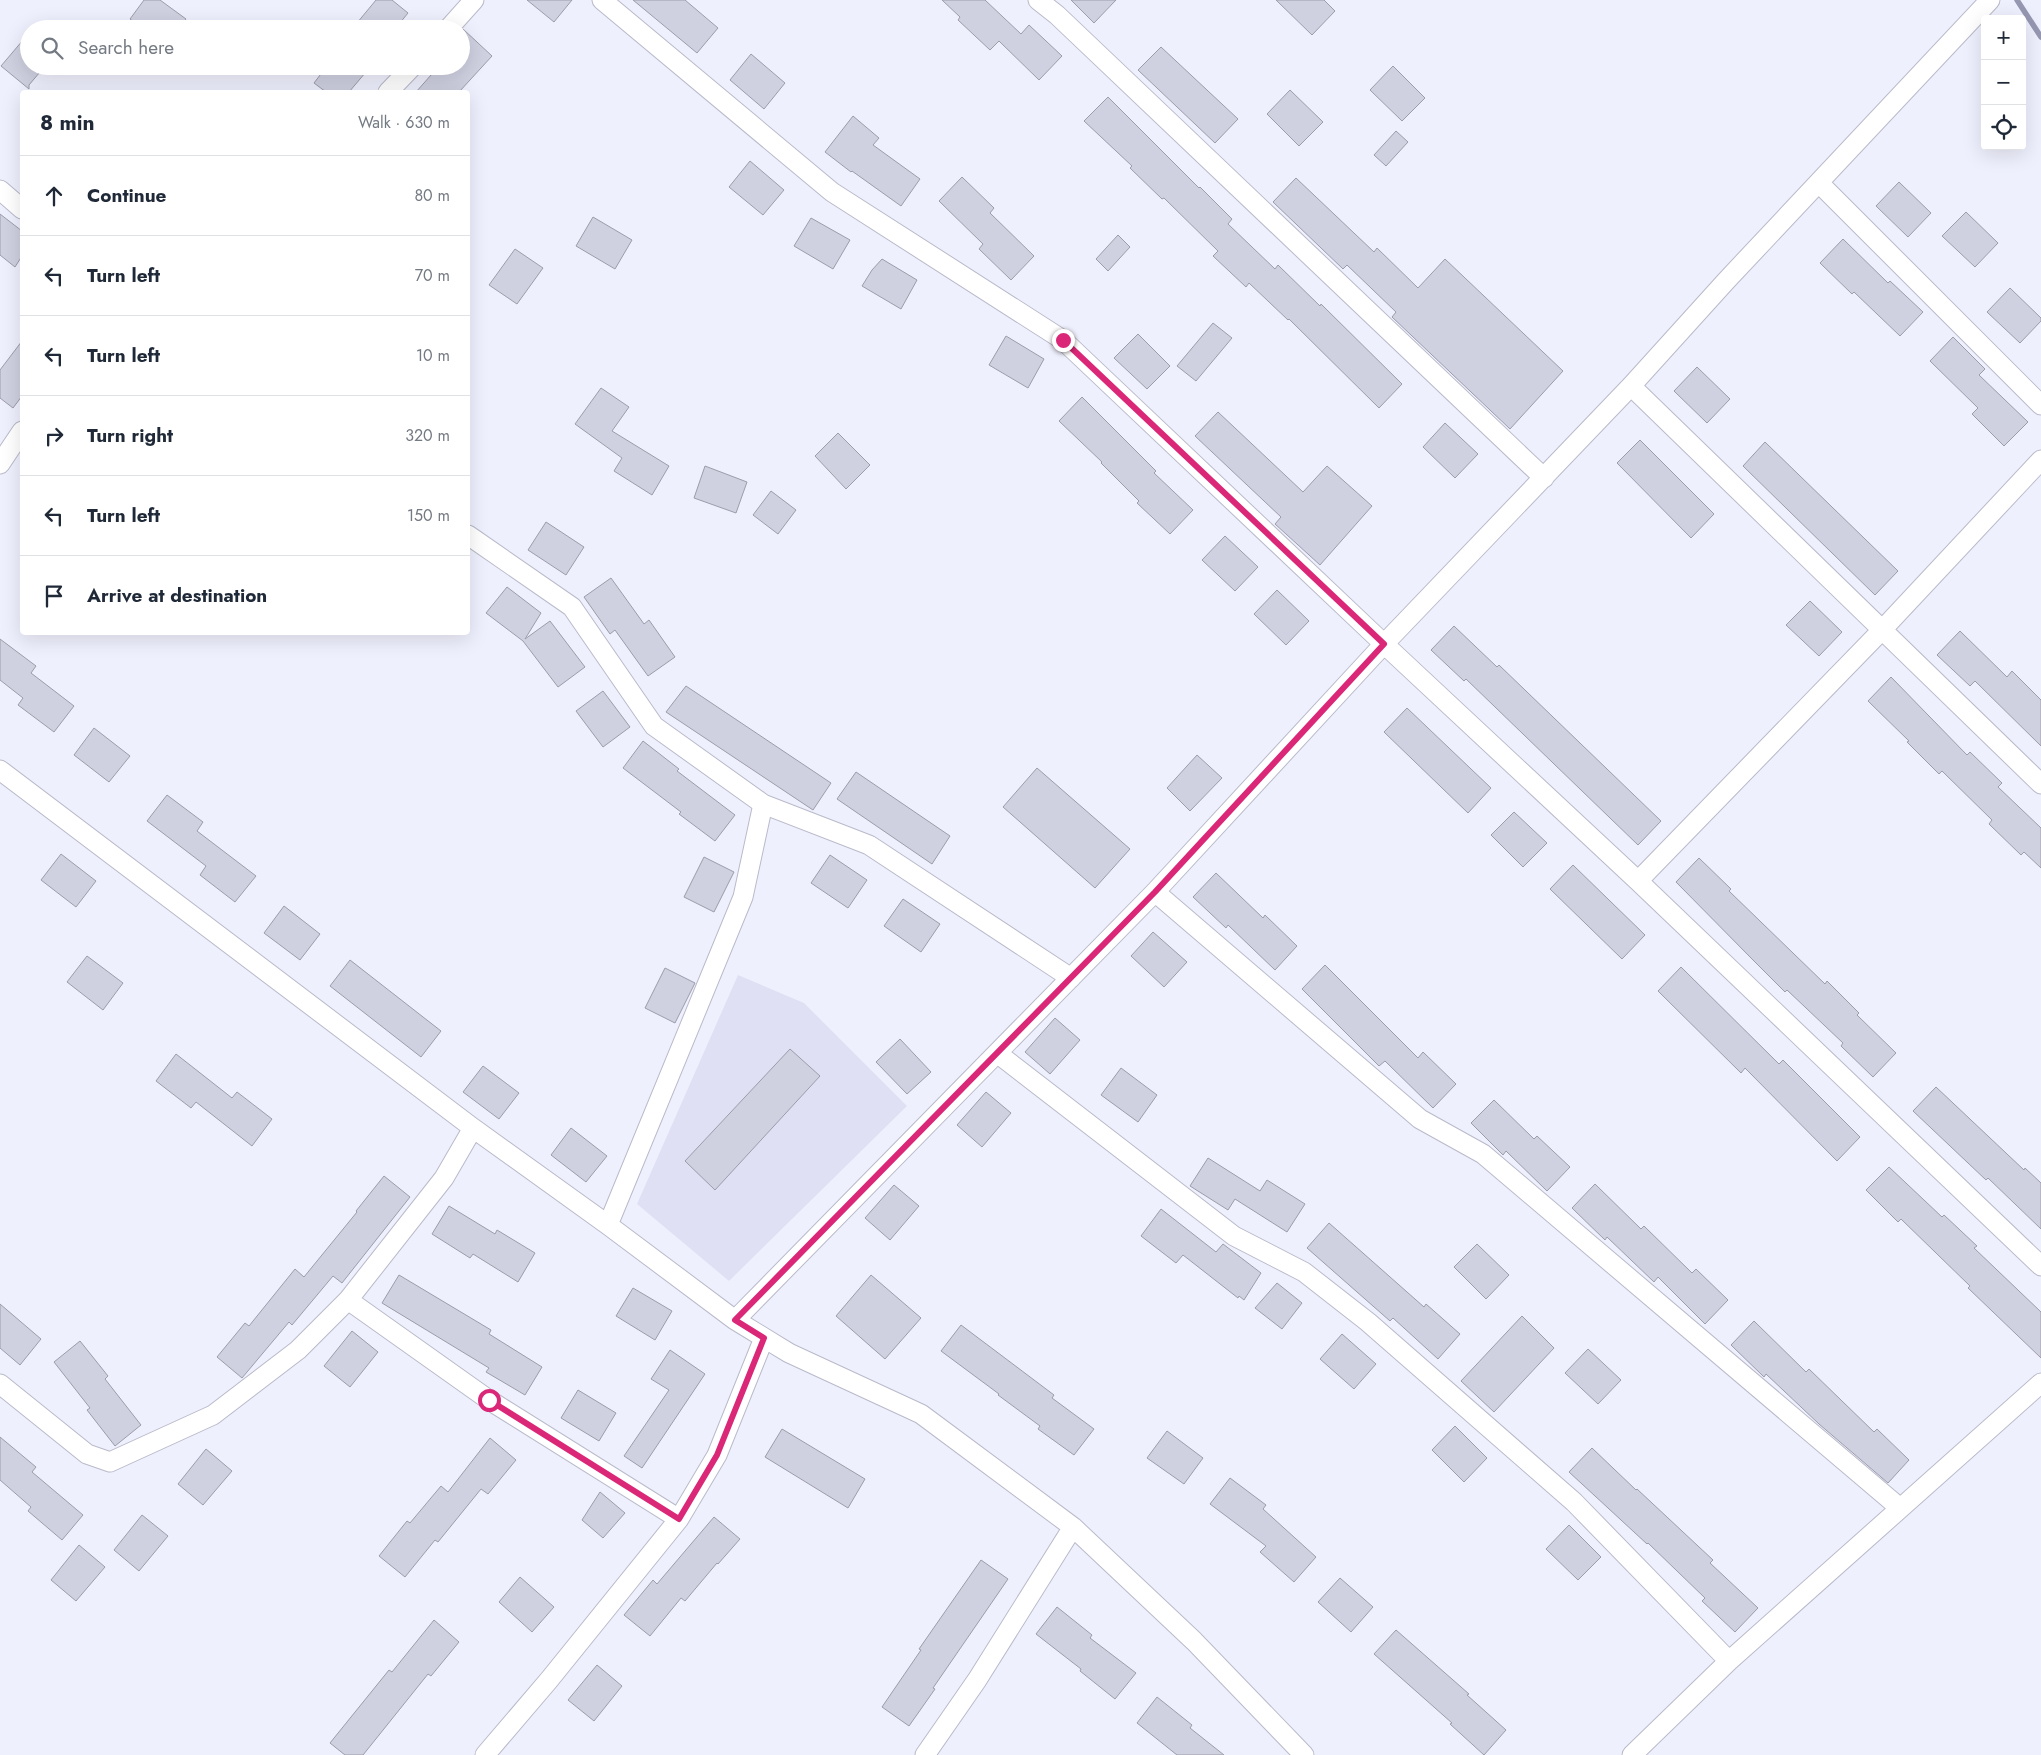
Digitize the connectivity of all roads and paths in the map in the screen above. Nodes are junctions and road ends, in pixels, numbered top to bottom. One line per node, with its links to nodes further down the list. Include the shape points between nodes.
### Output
1 (474, 0): 5 (street)
2 (602, 0): 19 (street, via 832,192 1063,340)
3 (1038, 0): 16 (street)
4 (1988, 2): 8 (street)
5 (456, 20)
6 (404, 75): 7 (street)
7 (390, 90)
8 (1819, 183): 11 (street); 12 (street)
9 (0, 190): 10 (street)
10 (20, 207)
11 (1631, 386): 16 (street); 18 (street)
12 (2041, 405)
13 (20, 434): 15 (street)
14 (2041, 460): 18 (street)
15 (0, 464)
16 (1544, 478): 19 (street)
17 (470, 536): 22 (street, via 572,608 654,726)
18 (1881, 631): 21 (street); 23 (street)
19 (1384, 644): 23 (street); 24 (street)
20 (0, 770): 27 (street)
21 (2041, 784)
22 (763, 804): 25 (street, via 869,844); 28 (street, via 744,897)
23 (1638, 881): 29 (street)
24 (1155, 892): 25 (street); 35 (street, via 1420,1118 1484,1154)
25 (1071, 978): 26 (street)
26 (996, 1054): 31 (street); 38 (street, via 1234,1236 1304,1272 1368,1322 1574,1502)
27 (473, 1128): 28 (street); 30 (street, via 444,1178)
28 (608, 1225): 31 (street)
29 (2041, 1266)
30 (348, 1300): 34 (street, via 298,1350 213,1415 110,1462 86,1454); 36 (street, via 489,1400)
31 (735, 1320): 32 (street)
32 (764, 1338): 36 (street, via 717,1455); 37 (street, via 789,1354 921,1414)
33 (2041, 1383): 35 (street)
34 (0, 1384)
35 (1900, 1508): 38 (street)
36 (679, 1519): 39 (street)
37 (1073, 1527): 40 (street, via 977,1680); 41 (street, via 1194,1641)
38 (1728, 1661): 42 (street)
39 (485, 1755)
40 (925, 1755)
41 (1304, 1755)
42 (1632, 1755)

